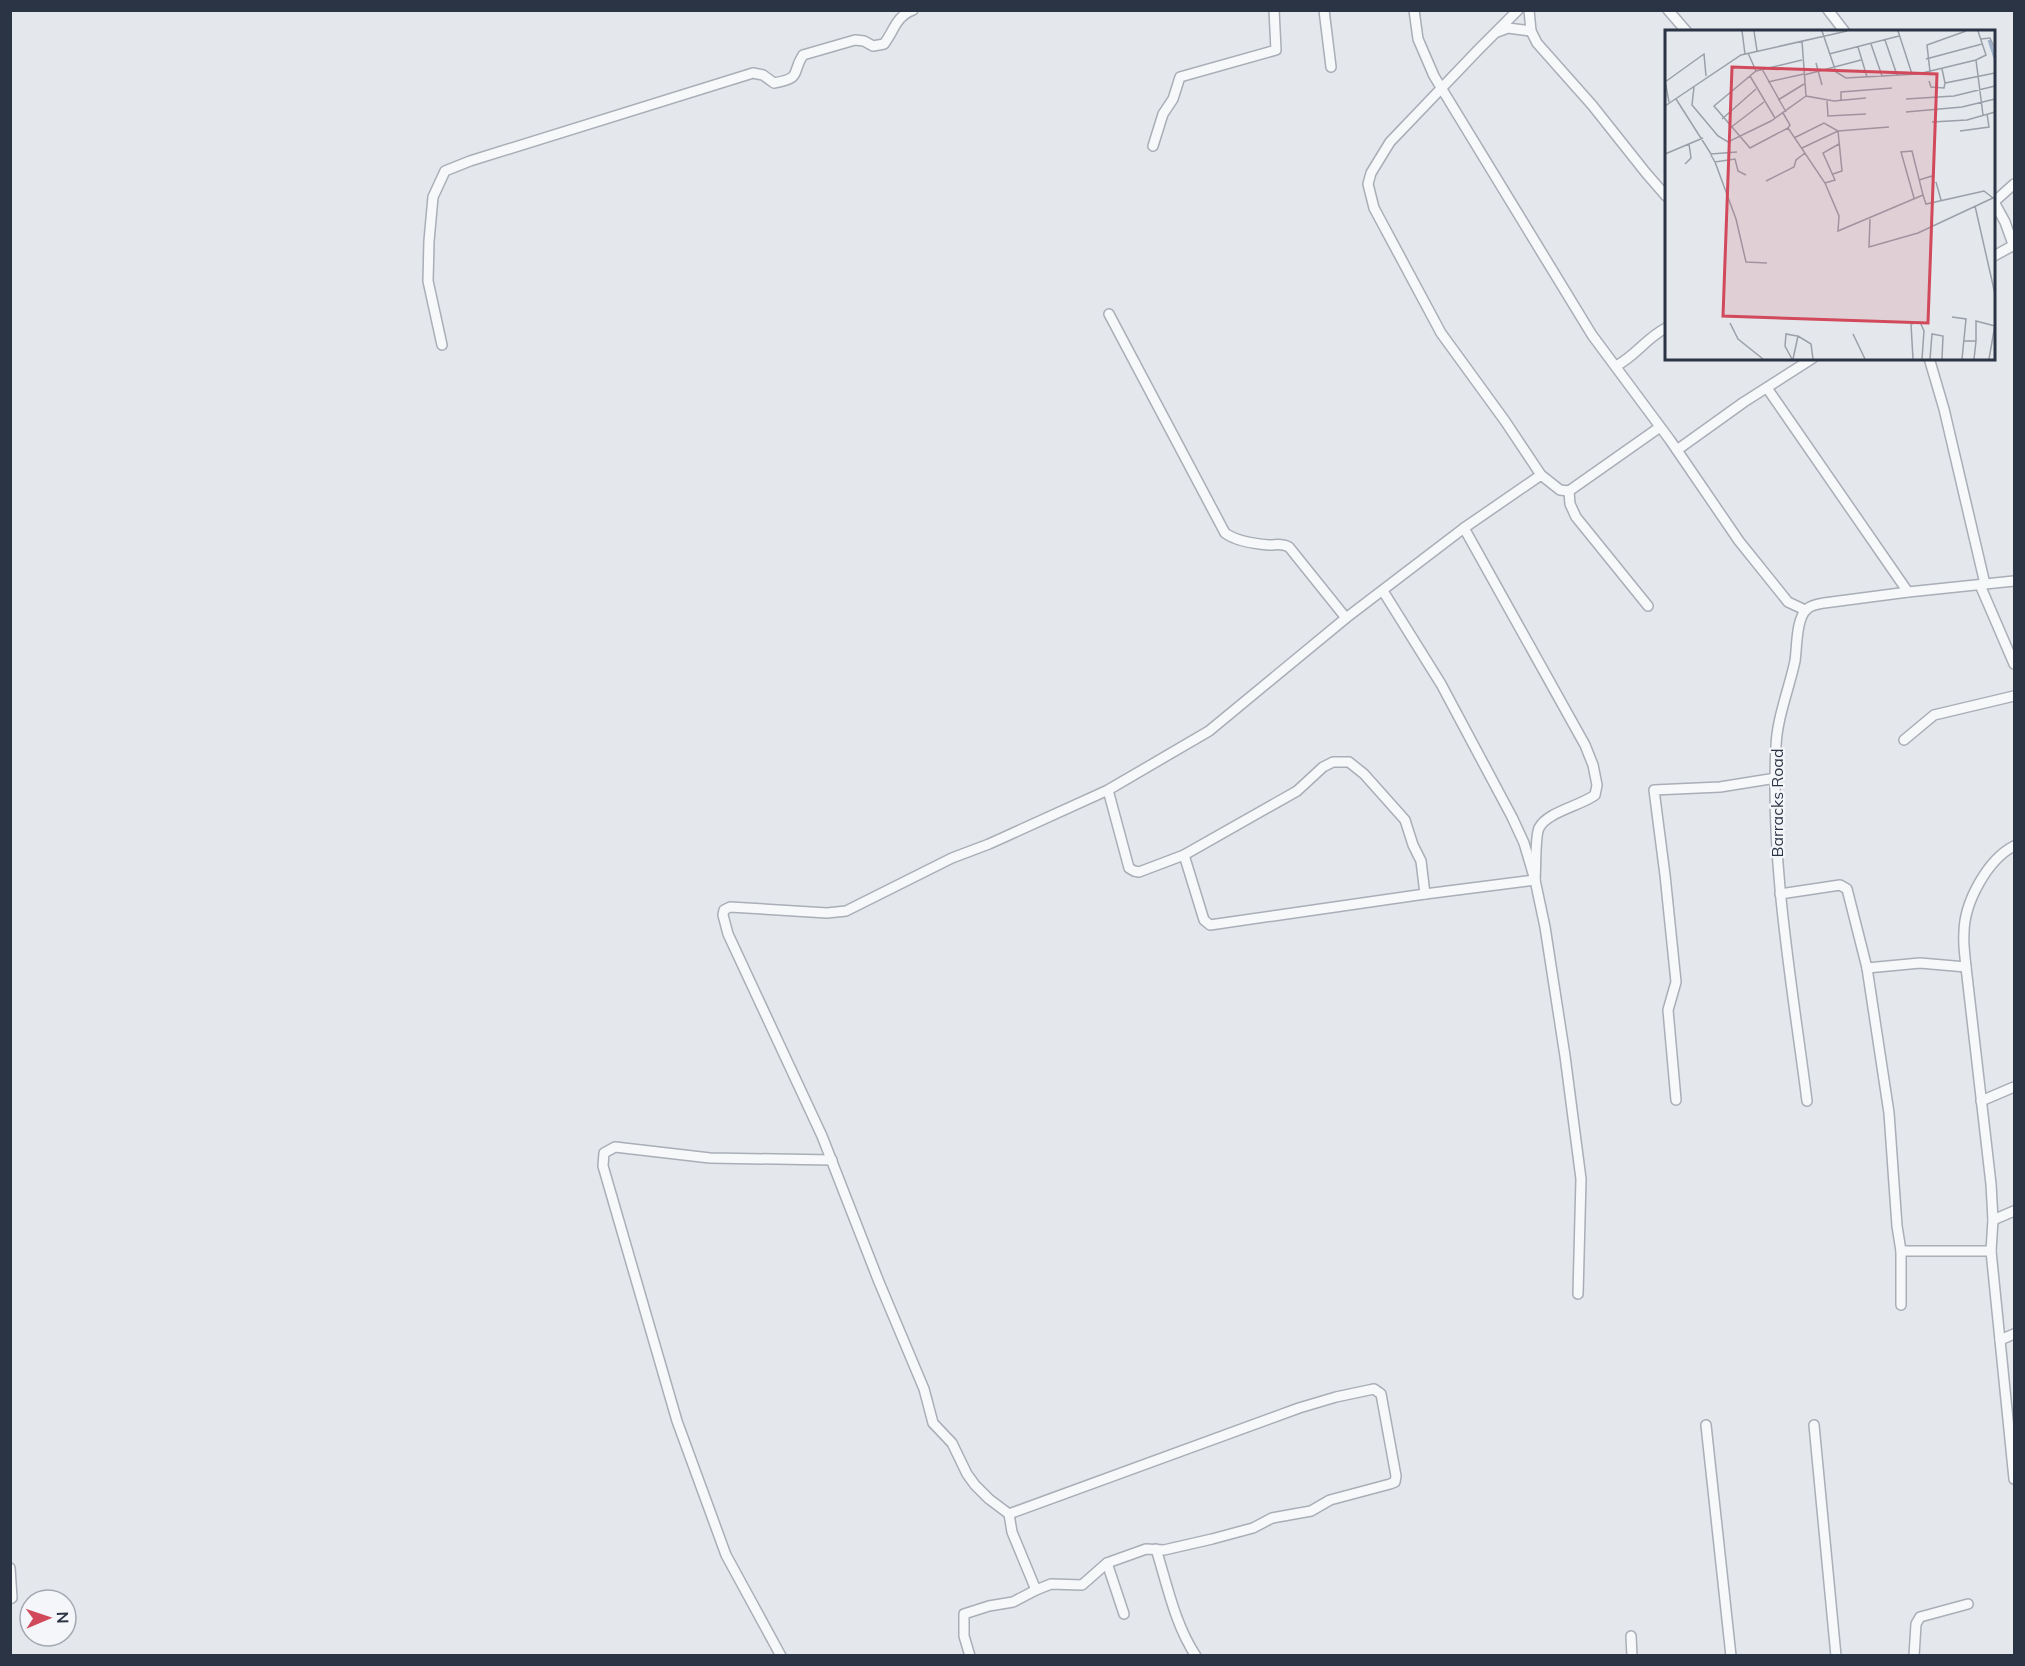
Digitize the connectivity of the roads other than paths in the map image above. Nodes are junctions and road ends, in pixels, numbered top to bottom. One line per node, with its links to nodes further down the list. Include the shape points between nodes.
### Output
1 (914, 10): 24 (street, via 896,22 884,44 873,46 855,40 803,55 798,71 789,81 774,83 753,72 445,171 433,197 428,281)
2 (1274, 10): 15 (street, via 1276,50 1179,77)
3 (1323, 10): 13 (street)
4 (1414, 10): 14 (street, via 1418,39)
5 (1518, 10): 12 (street)
6 (1529, 10): 11 (street)
7 (1668, 10): 9 (street)
8 (1828, 10): 10 (street)
9 (1685, 30)
10 (1843, 30)
11 (1531, 31): 12 (street, via 1508,28); 17 (street, via 1537,44)
12 (1495, 33): 14 (street)
13 (1331, 67)
14 (1442, 87): 27 (street, via 1592,336); 31 (street, via 1390,142 1371,173 1370,195 1441,333)
15 (1153, 146)
16 (2014, 184): 18 (street)
17 (1665, 195)
18 (1995, 201)
19 (1995, 204): 20 (street)
20 (2014, 246): 21 (street)
21 (1995, 256)
22 (1109, 314): 40 (street, via 1225,533 1232,538 1289,547)
23 (1665, 329): 27 (street)
24 (442, 345)
25 (1810, 360): 28 (street)
26 (1930, 360): 35 (street)
27 (1616, 366): 29 (street)
28 (1767, 388): 30 (street); 37 (street)
29 (1660, 427): 30 (street); 32 (street)
30 (1677, 450): 39 (street, via 1770,582 1788,602)
31 (1541, 475): 32 (street, via 1560,490); 33 (street)
32 (1569, 491): 38 (street, via 1576,517)
33 (1464, 528): 36 (street); 48 (street, via 1593,765 1595,795 1549,818 1538,829)
34 (2014, 581): 35 (street)
35 (1982, 584): 37 (street); 41 (street)
36 (1383, 591): 40 (street); 48 (street, via 1441,684 1512,817)
37 (1908, 592): 39 (street, via 1824,603)
38 (1648, 606)
39 (1805, 610): 44 (street, Barracks Road, via 1776,744)
40 (1346, 618): 45 (street, via 1209,731)
41 (2014, 664)
42 (2014, 696): 43 (street, via 1934,715)
43 (1904, 740)
44 (1776, 778): 50 (street, Barracks Road); 54 (street, via 1720,787 1654,790 1676,982 1668,1010)
45 (1108, 790): 47 (street, via 1129,868 1139,872); 57 (street, via 952,858 846,911 724,909 728,934)
46 (2014, 846): 51 (street, via 1993,864 1973,891 1964,931)
47 (1184, 855): 49 (street, via 1204,920 1210,925); 49 (street, via 1296,790 1323,767 1333,762 1349,762 1405,820 1421,861)
48 (1535, 880): 49 (street); 62 (street, via 1564,1045 1581,1179)
49 (1425, 894)
50 (1780, 894): 52 (street, via 1833,885 1847,889); 55 (street, Barracks Road)
51 (1966, 967): 52 (street, via 1920,963); 56 (street)
52 (1867, 968): 60 (street, via 1889,1113)
53 (2014, 1087): 56 (street)
54 (1676, 1100)
55 (1807, 1101)
56 (1981, 1101): 59 (street)
57 (832, 1160): 70 (street, via 924,1389 933,1423 952,1443 975,1485); 79 (street, via 710,1158 615,1147 604,1153 603,1166 677,1421 726,1555)
58 (2014, 1211): 59 (street)
59 (1993, 1220): 61 (street)
60 (1901, 1251): 61 (street); 63 (street)
61 (1991, 1251): 65 (street)
62 (1578, 1294)
63 (1901, 1305)
64 (2014, 1334): 65 (street)
65 (2000, 1340): 68 (street)
66 (1706, 1425): 83 (street)
67 (1814, 1425): 84 (street)
68 (2014, 1462): 69 (street)
69 (2014, 1479)
70 (1009, 1514): 71 (street, via 1299,1408 1374,1389 1381,1394 1395,1482 1330,1500 1311,1511 1272,1518 1253,1528); 74 (street, via 1012,1532)
71 (1156, 1549): 72 (street); 81 (street, via 1177,1615)
72 (1107, 1563): 74 (street, via 1082,1585 1051,1584); 77 (street)
73 (10, 1568): 75 (street)
74 (1036, 1590): 80 (street, via 1014,1602 964,1614 964,1636)
75 (10, 1599)
76 (1968, 1604): 85 (street, via 1920,1617)
77 (1124, 1614)
78 (1631, 1636): 82 (street)
79 (781, 1656)
80 (970, 1656)
81 (1196, 1656)
82 (1632, 1656)
83 (1731, 1656)
84 (1836, 1656)
85 (1914, 1656)

